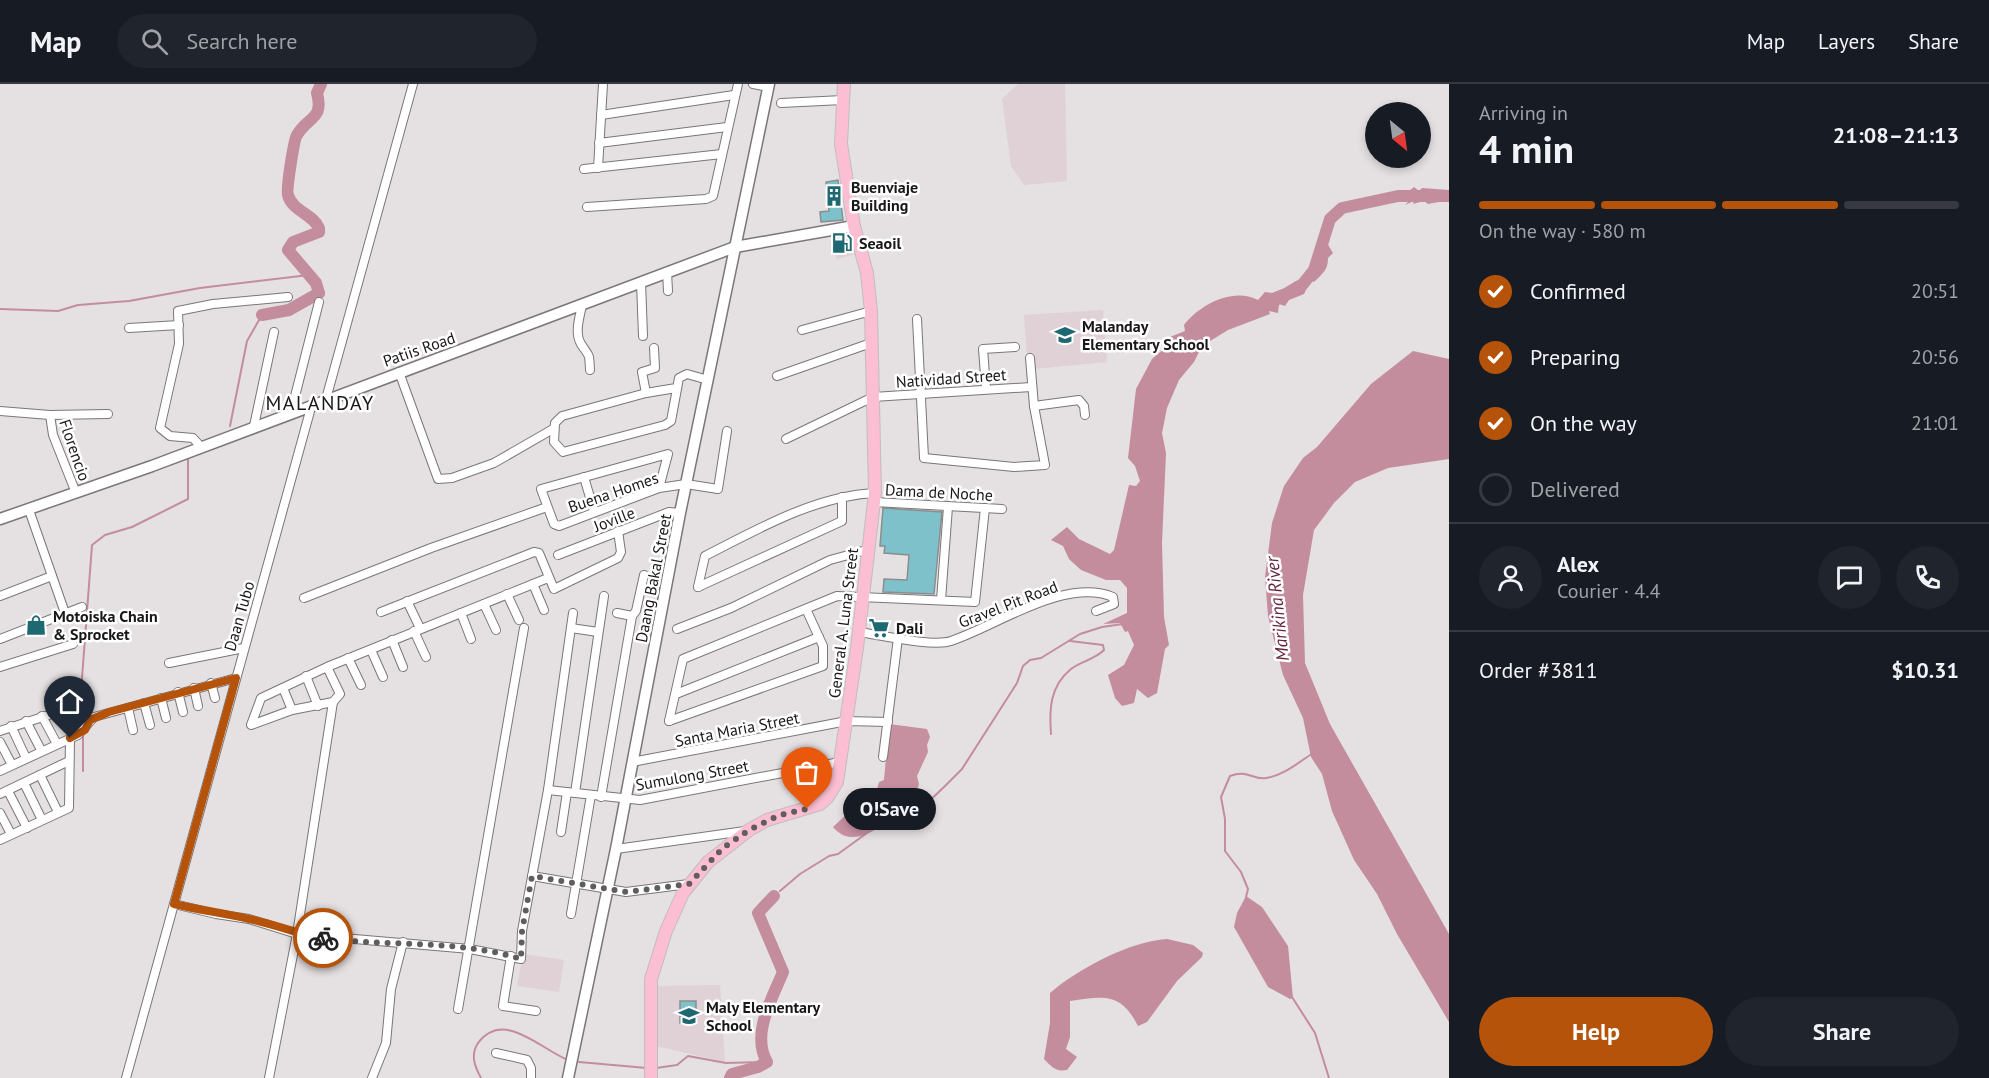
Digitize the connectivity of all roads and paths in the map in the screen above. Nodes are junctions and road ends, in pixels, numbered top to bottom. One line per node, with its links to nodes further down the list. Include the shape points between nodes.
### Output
1 (412, 84): 46 (street)
2 (603, 84): 10 (street)
3 (738, 84): 7 (street)
4 (753, 84): 6 (street)
5 (844, 84): 8 (main road, General A. Luna Street)
6 (769, 86): 18 (street, Daang Bakal Street)
7 (734, 95): 10 (street); 11 (street)
8 (843, 100): 9 (street); 17 (main road, General A. Luna Street, via 841,144)
9 (781, 103)
10 (601, 115): 12 (street)
11 (727, 127): 12 (street); 13 (street)
12 (599, 142): 14 (street)
13 (722, 154): 14 (street); 16 (street, via 714,195 710,198)
14 (598, 168): 15 (street)
15 (584, 169)
16 (587, 207)
17 (854, 226): 18 (street, Patiis Road); 25 (main road, General A. Luna Street, via 867,273)
18 (735, 248): 19 (street, Patiis Road); 39 (street, Daang Bakal Street)
19 (667, 273): 20 (street, Patiis Road); 21 (street)
20 (641, 282): 24 (street, Patiis Road); 31 (street)
21 (668, 291)
22 (288, 297): 27 (street, via 184,309 178,311)
23 (319, 302): 50 (street)
24 (582, 305): 36 (street, via 579,336 589,352); 37 (street, Patiis Road)
25 (871, 311): 29 (street); 32 (main road, General A. Luna Street)
26 (917, 319): 44 (street)
27 (180, 325): 28 (street); 58 (street, via 160,428 170,436 193,438)
28 (129, 328)
29 (802, 330)
30 (274, 332): 54 (street)
31 (643, 336)
32 (871, 343): 38 (street); 45 (main road, General A. Luna Street)
33 (1015, 347): 42 (street, via 983,349)
34 (654, 348): 43 (street, via 655,368 642,372)
35 (1030, 358): 40 (street)
36 (590, 370)
37 (399, 372): 46 (street, Patiis Road); 55 (street, via 438,479 494,463)
38 (777, 376)
39 (708, 380): 41 (street, via 687,375 679,378); 60 (street, Daang Bakal Street)
40 (1031, 387): 42 (street, Natividad Street); 48 (street)
41 (676, 388): 43 (street); 55 (street, via 670,421 660,427 563,452 554,442)
42 (987, 388): 44 (street, Natividad Street)
43 (646, 393): 55 (street, via 562,416)
44 (920, 393): 45 (street, Natividad Street); 48 (street, via 924,458 1014,467 1045,465)
45 (873, 397): 57 (street); 64 (main road, General A. Luna Street)
46 (326, 399): 47 (street, Patiis Road)
47 (312, 404): 50 (street, Patiis Road); 112 (street, Daan Tubo)
48 (1034, 406): 53 (street, via 1079,400)
49 (0, 411): 52 (street)
50 (291, 412): 54 (street, Patiis Road)
51 (108, 414): 52 (street)
52 (50, 415): 62 (street, Florencio, via 53,435)
53 (1085, 415)
54 (254, 426): 58 (street, Patiis Road)
55 (553, 429)
56 (727, 431): 60 (street, Buena Homes, via 718,489)
57 (786, 439)
58 (201, 447): 62 (street, Patiis Road)
59 (584, 477): 61 (street, via 668,454); 65 (street, Buena Homes, via 543,487); 70 (street)
60 (686, 484): 61 (street, Buena Homes); 71 (street, Daang Bakal Street)
61 (659, 489): 70 (street, Buena Homes)
62 (76, 493): 69 (street, Patiis Road)
63 (842, 497): 63 (street, Dama de Noche, via 775,521 705,556 698,587 842,521); 64 (street, Dama de Noche)
64 (875, 497): 66 (street, Dama de Noche); 74 (main road, General A. Luna Street)
65 (547, 507): 70 (street, Buena Homes, via 556,526); 83 (street)
66 (948, 507): 67 (street, Dama de Noche); 85 (street)
67 (985, 508): 68 (street, Dama de Noche); 85 (street, via 975,602)
68 (1002, 509)
69 (29, 510): 72 (street, Patiis Road); 77 (street)
70 (594, 511)
71 (680, 513): 73 (street, Joville, via 669,512); 155 (street, Daang Bakal Street)
72 (0, 519)
73 (618, 531): 75 (street, Joville); 78 (street, via 621,552 615,560 554,589)
74 (870, 549): 84 (main road, General A. Luna Street); 101 (street, via 830,560 731,608)
75 (558, 555)
76 (644, 575): 97 (street)
77 (52, 576): 81 (street); 93 (street)
78 (548, 578): 79 (street); 86 (street, via 539,553 534,552)
79 (533, 584): 80 (street); 90 (street)
80 (507, 594): 87 (street); 98 (street)
81 (0, 596)
82 (604, 596): 104 (street)
83 (304, 598)
84 (864, 598): 85 (street); 89 (street, via 837,596); 105 (main road, General A. Luna Street)
85 (941, 600)
86 (407, 601): 92 (street); 102 (street)
87 (484, 604): 94 (street); 103 (street)
88 (82, 607): 93 (street)
89 (806, 609): 106 (street); 128 (street, via 683,659)
90 (544, 610)
91 (1096, 611): 107 (street, Gravel Pit Road, via 1114,602 1111,596 1074,594 1044,601 949,642)
92 (381, 612)
93 (65, 613): 108 (street)
94 (460, 613): 102 (street); 109 (street)
95 (573, 613): 100 (street)
96 (617, 613): 97 (street)
97 (632, 616): 165 (street)
98 (519, 620)
99 (524, 628): 184 (street)
100 (571, 628): 104 (street); 161 (street)
101 (677, 629)
102 (417, 630): 110 (street); 114 (street)
103 (496, 630)
104 (598, 632): 163 (street)
105 (859, 632): 107 (street, Gravel Pit Road); 142 (main road, General A. Luna Street)
106 (819, 637): 128 (street); 128 (street, via 823,666 669,721)
107 (898, 638): 143 (street)
108 (0, 639)
109 (471, 639)
110 (392, 640): 113 (street); 117 (street)
111 (73, 644): 118 (street)
112 (244, 648): 116 (street); 122 (street, Daan Tubo)
113 (371, 650): 115 (street); 121 (street)
114 (426, 657)
115 (348, 658): 119 (street); 124 (street)
116 (169, 663)
117 (403, 666)
118 (0, 667)
119 (327, 667): 120 (street); 132 (street, via 340,694)
120 (306, 676): 126 (street); 134 (street)
121 (383, 677)
122 (236, 678): 123 (street); 180 (street, Daan Tubo)
123 (211, 683): 125 (street); 130 (street)
124 (361, 685)
125 (194, 688): 127 (street); 133 (street)
126 (283, 688): 137 (street); 137 (street, via 261,698 250,725)
127 (178, 692): 129 (street); 138 (street)
128 (676, 694)
129 (161, 698): 131 (street); 140 (street)
130 (215, 699)
131 (144, 702): 135 (street); 144 (street)
132 (333, 702): 134 (street); 182 (street)
133 (198, 706)
134 (318, 706): 137 (street)
135 (128, 708): 146 (street); 148 (street, via 90,720 85,730)
136 (67, 709): 139 (street)
137 (292, 710)
138 (183, 712)
139 (42, 716): 141 (street); 150 (street)
140 (166, 718)
141 (26, 721): 145 (street); 151 (street)
142 (847, 721): 143 (street, Santa Maria Street); 155 (street, Santa Maria Street); 156 (main road, General A. Luna Street)
143 (888, 722): 152 (street)
144 (150, 725)
145 (11, 726): 147 (street); 153 (street)
146 (133, 730)
147 (0, 731)
148 (70, 738): 150 (street); 154 (street)
149 (0, 742): 157 (street)
150 (57, 744): 151 (street)
151 (41, 750): 153 (street)
152 (883, 757)
153 (26, 758): 157 (street)
154 (69, 761): 159 (street); 167 (street, via 69,808)
155 (633, 762): 166 (street, Daang Bakal Street)
156 (840, 762): 166 (street, Sumulong Street); 171 (main road, General A. Luna Street, via 833,790 820,804 780,815)
157 (12, 765): 158 (street)
158 (0, 771)
159 (40, 775): 160 (street); 167 (street)
160 (24, 783): 162 (street); 169 (street)
161 (548, 790): 163 (street, Sumulong Street); 176 (street)
162 (4, 792): 170 (street)
163 (571, 793): 164 (street, Sumulong Street); 172 (street)
164 (591, 795): 165 (street, Sumulong Street); 177 (street)
165 (601, 796): 166 (street, Sumulong Street)
166 (626, 800): 175 (street, Daang Bakal Street)
167 (58, 812): 169 (street)
168 (0, 813): 173 (street)
169 (42, 820): 170 (street)
170 (27, 828): 173 (street)
171 (749, 830): 175 (street); 178 (main road, General A. Luna Street, via 723,848)
172 (561, 832)
173 (11, 834): 174 (street)
174 (0, 840)
175 (616, 849): 179 (street, Daang Bakal Street)
176 (532, 876): 177 (street); 185 (street, via 521,959)
177 (578, 882): 179 (street); 181 (street)
178 (689, 884): 179 (street, via 626,892); 190 (main road, General A. Luna Street, via 672,916 653,971)
179 (608, 888): 189 (street, Daang Bakal Street)
180 (174, 904): 182 (street, via 249,919); 191 (street, Daan Tubo)
181 (571, 914)
182 (297, 934): 183 (street); 192 (street)
183 (403, 942): 184 (street); 193 (street, via 391,989 386,1043)
184 (470, 949): 185 (street); 186 (street)
185 (511, 956): 187 (street, via 503,1006)
186 (458, 1009)
187 (536, 1011)
188 (496, 1053): 194 (street, via 527,1060)
189 (569, 1069)
190 (651, 1076)
191 (126, 1078)
192 (269, 1078)
193 (372, 1078)
194 (531, 1078)

